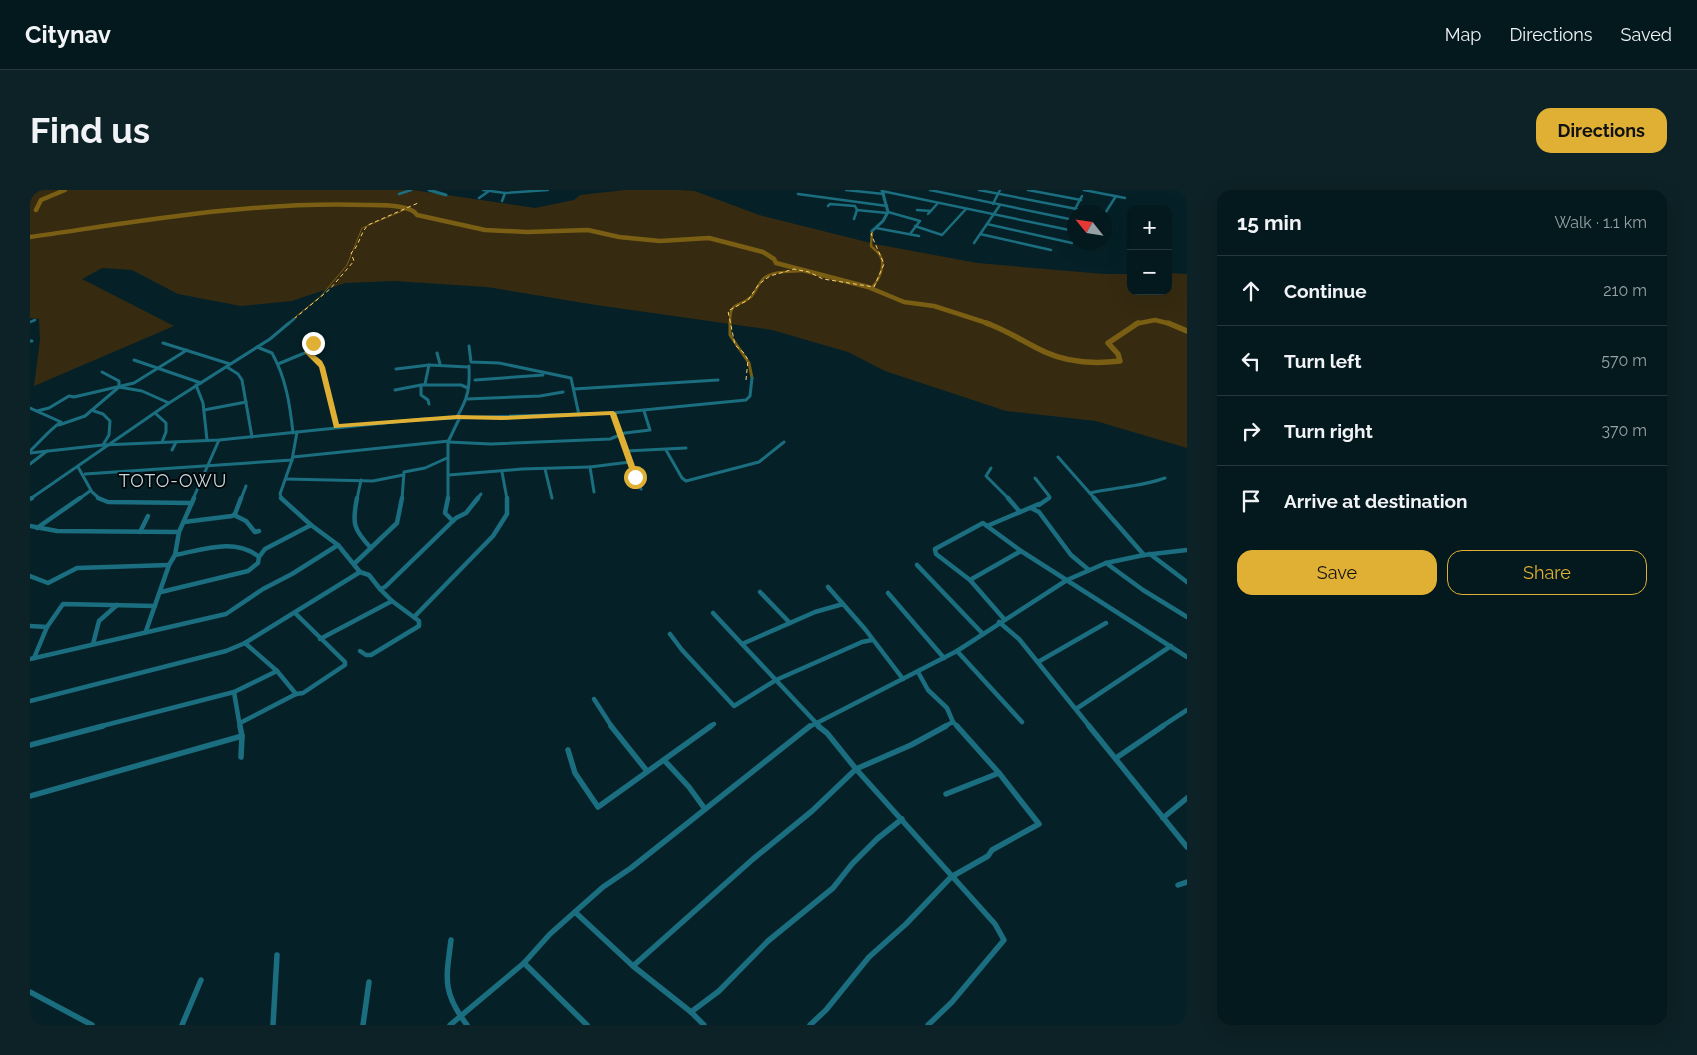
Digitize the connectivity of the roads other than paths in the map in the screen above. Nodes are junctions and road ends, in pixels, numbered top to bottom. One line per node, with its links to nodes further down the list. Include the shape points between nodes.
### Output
1 (411, 190): 17 (street)
2 (429, 190): 3 (street, via 446,194)
3 (435, 190)
4 (483, 190): 14 (street)
5 (538, 190): 6 (street); 16 (street); 23 (street)
6 (548, 190)
7 (846, 190): 8 (street)
8 (852, 190): 15 (street)
9 (930, 190): 28 (street)
10 (978, 190): 19 (street)
11 (1000, 190): 19 (street)
12 (1028, 190): 25 (street)
13 (1084, 190): 21 (street)
14 (489, 191): 16 (street); 22 (street)
15 (883, 192): 27 (street); 33 (street)
16 (505, 193): 26 (street)
17 (399, 194)
18 (798, 194): 33 (street)
19 (998, 194): 28 (street); 34 (street)
20 (1082, 196): 25 (street)
21 (1116, 196): 24 (street); 31 (street)
22 (479, 198)
23 (538, 198)
24 (1124, 198)
25 (1081, 200): 30 (street)
26 (502, 201)
27 (938, 203): 35 (street); 37 (street, via 930,212)
28 (994, 204): 29 (street)
29 (1000, 205): 39 (street); 41 (street)
30 (1078, 205)
31 (1110, 205)
32 (828, 206): 36 (street, via 854,206)
33 (887, 206): 38 (street)
34 (1067, 207)
35 (966, 209): 39 (street); 43 (street, via 944,234)
36 (857, 210): 38 (street); 40 (street)
37 (917, 210)
38 (887, 212): 43 (street, via 920,221); 44 (street)
39 (993, 214): 42 (street); 45 (street)
40 (854, 219)
41 (1067, 219)
42 (987, 224): 48 (street); 51 (street)
43 (915, 226): 47 (street)
44 (876, 228): 46 (street); 47 (street)
45 (1067, 230)
46 (872, 231)
47 (910, 234): 49 (street)
48 (980, 234): 50 (street); 52 (street)
49 (920, 236)
50 (1010, 241): 53 (street); 54 (street)
51 (1067, 242)
52 (974, 244)
53 (1007, 247)
54 (1051, 250)
55 (294, 319): 61 (street)
56 (35, 320): 57 (street)
57 (30, 322)
58 (308, 339): 63 (street, via 316,345)
59 (163, 343): 62 (street)
60 (469, 346): 66 (street)
61 (257, 347): 67 (street, via 272,353); 70 (street)
62 (187, 350): 70 (street); 72 (street)
63 (307, 352): 67 (street); 103 (street, via 322,367)
64 (437, 353): 69 (street)
65 (134, 360): 72 (street)
66 (470, 362): 71 (street); 75 (street, via 499,362)
67 (278, 364): 104 (street, via 284,376)
68 (429, 364): 69 (street); 73 (street); 80 (street)
69 (440, 364): 71 (street)
70 (229, 366): 79 (street); 88 (street, via 242,380)
71 (468, 367): 83 (street)
72 (157, 369): 79 (street); 82 (street, via 134,383)
73 (396, 369)
74 (102, 372): 82 (street, via 119,381)
75 (548, 374): 77 (street); 84 (street, via 571,378)
76 (752, 378): 96 (street, via 750,396 746,400)
77 (475, 380)
78 (718, 380): 84 (street)
79 (201, 382): 81 (street)
80 (423, 385): 83 (street, via 461,385); 85 (street); 90 (street, via 421,395)
81 (196, 386): 89 (street); 94 (street)
82 (119, 387): 89 (street, via 142,391); 92 (street, via 66,397); 95 (street)
83 (468, 388): 87 (street)
84 (574, 389): 100 (street)
85 (395, 390)
86 (563, 392): 87 (street, via 543,396)
87 (467, 399): 101 (street)
88 (246, 402): 94 (street); 106 (street)
89 (169, 403): 99 (street)
90 (429, 404)
91 (30, 408): 93 (street)
92 (49, 408): 93 (street); 97 (street)
93 (36, 410): 97 (street)
94 (204, 410): 107 (street)
95 (94, 411): 102 (street); 113 (street, via 104,414 110,421 109,435)
96 (644, 411): 98 (street); 105 (street, via 650,430)
97 (45, 413): 102 (street, via 60,421)
98 (613, 413): 100 (street); 105 (street)
99 (155, 414): 109 (street, via 166,423); 114 (street)
100 (579, 415): 101 (street)
101 (458, 417): 103 (street); 111 (street)
102 (59, 425): 120 (street, via 49,430)
103 (336, 427): 104 (street)
104 (295, 432): 106 (street); 123 (street)
105 (621, 435): 111 (street, via 610,439 558,442); 119 (street)
106 (252, 437): 108 (street)
107 (207, 440): 108 (street); 110 (street)
108 (219, 440): 127 (street)
109 (162, 442): 110 (street); 114 (street)
110 (176, 442): 116 (street)
111 (449, 442): 122 (street); 123 (street)
112 (784, 442): 117 (street, via 759,462 686,480)
113 (103, 445): 114 (street); 118 (street)
114 (109, 445): 126 (street)
115 (686, 448): 117 (street)
116 (172, 450)
117 (666, 450): 119 (street)
118 (47, 451): 120 (street); 125 (street)
119 (626, 451): 124 (street)
120 (30, 452)
121 (1058, 457): 143 (street)
122 (447, 458): 133 (street); 134 (street)
123 (293, 459): 127 (street); 137 (street)
124 (630, 462): 128 (street); 140 (street)
125 (30, 464)
126 (78, 467): 132 (street); 146 (street)
127 (208, 467): 132 (street); 149 (street)
128 (590, 467): 130 (street); 142 (street)
129 (991, 468): 148 (street, via 986,476)
130 (545, 469): 131 (street); 145 (street)
131 (502, 472): 134 (street); 197 (street, via 507,503 503,523 481,550)
132 (85, 474): 141 (street)
133 (403, 475): 138 (street); 166 (street, via 399,520)
134 (448, 475): 156 (street, via 445,513)
135 (1035, 478): 150 (street, via 1050,497)
136 (1166, 478): 143 (street)
137 (286, 479): 138 (street); 158 (street, via 281,498)
138 (361, 480): 166 (street, via 354,513 357,533)
139 (246, 486): 154 (street)
140 (641, 489)
141 (90, 491): 149 (street, via 97,499 108,502); 161 (street)
142 (594, 492)
143 (1090, 493): 171 (street)
144 (482, 494): 156 (street)
145 (552, 498)
146 (30, 499)
147 (1003, 499): 148 (street)
148 (1010, 501): 152 (street)
149 (192, 503): 157 (street)
150 (1039, 504): 151 (street); 153 (street)
151 (1031, 508): 152 (street); 153 (street)
152 (1020, 512): 160 (street)
153 (1039, 512): 178 (street, via 1071,555)
154 (234, 515): 157 (street); 162 (street, via 246,521 255,532)
155 (148, 516): 163 (street)
156 (453, 521): 185 (street)
157 (184, 522): 164 (street)
158 (311, 525): 165 (street); 167 (street)
159 (30, 526): 161 (street)
160 (987, 526): 170 (street); 181 (street, via 984,523 935,549 936,554)
161 (37, 528): 163 (street)
162 (259, 531)
163 (140, 532): 164 (street)
164 (179, 532): 172 (street)
165 (338, 545): 174 (street); 204 (street, via 263,588 226,614)
166 (372, 548): 174 (street)
167 (265, 549): 169 (street); 173 (street)
168 (1187, 550): 171 (street)
169 (254, 551): 172 (street, via 228,545); 173 (street)
170 (1021, 551): 181 (street); 182 (street)
171 (1147, 554): 175 (street); 183 (street)
172 (175, 555): 176 (street)
173 (258, 557): 186 (street, via 258,563 248,570)
174 (355, 563): 179 (street)
175 (1106, 563): 178 (street); 198 (street)
176 (169, 565): 180 (street, via 76,568 48,583); 186 (street)
177 (917, 565): 206 (street)
178 (1089, 570): 182 (street)
179 (360, 572): 185 (street, via 369,575); 195 (street)
180 (30, 576)
181 (970, 580): 199 (street)
182 (1067, 580): 199 (street); 212 (street)
183 (1187, 582)
184 (828, 587): 191 (street)
185 (380, 589): 189 (street)
186 (161, 592): 193 (street)
187 (760, 592): 201 (street)
188 (888, 593): 216 (street)
189 (392, 601): 197 (street); 207 (street)
190 (97, 604): 192 (street); 196 (street); 203 (street, via 61,605)
191 (843, 604): 201 (street); 208 (street)
192 (117, 605): 193 (street); 196 (street)
193 (155, 606): 204 (street)
194 (713, 612): 211 (street)
195 (295, 613): 207 (street); 209 (street)
196 (103, 614): 210 (street)
197 (414, 617): 213 (street, via 419,626 397,640 371,655)
198 (1187, 618)
199 (1002, 621): 206 (street); 218 (street)
200 (1106, 623): 218 (street)
201 (790, 624): 211 (street)
202 (30, 626): 203 (street)
203 (47, 627): 217 (street)
204 (146, 631): 210 (street)
205 (670, 634): 222 (street, via 734,706)
206 (983, 634): 214 (street)
207 (320, 639): 224 (street, via 345,664 303,693)
208 (872, 640): 221 (street); 222 (street)
209 (245, 643): 219 (street); 226 (street, via 226,651)
210 (93, 644): 217 (street)
211 (742, 644): 222 (street)
212 (1171, 646): 215 (street); 227 (street)
213 (360, 651)
214 (957, 651): 216 (street); 230 (street)
215 (1187, 657)
216 (944, 658): 220 (street)
217 (32, 659)
218 (1038, 662): 227 (street)
219 (277, 671): 223 (street); 224 (street)
220 (918, 672): 221 (street); 229 (street, via 928,690 947,708)
221 (903, 679): 232 (street)
222 (776, 680): 232 (street)
223 (234, 692): 231 (street); 235 (street)
224 (296, 694): 231 (street)
225 (594, 699): 241 (street, via 618,737)
226 (30, 701)
227 (1076, 709): 238 (street)
228 (1187, 710): 238 (street)
229 (953, 722): 240 (street); 242 (street)
230 (1022, 722)
231 (240, 723): 234 (street)
232 (814, 723): 240 (street, via 827,733); 246 (street)
233 (714, 724): 239 (street)
234 (242, 736): 237 (street); 244 (street)
235 (30, 745)
236 (568, 750): 241 (street, via 569,762 578,781 598,807)
237 (242, 757)
238 (1116, 758): 247 (street)
239 (664, 760): 241 (street); 246 (street)
240 (856, 769): 248 (street); 257 (street)
241 (647, 771)
242 (999, 773): 243 (street); 250 (street, via 1039,824)
243 (946, 794)
244 (30, 796)
245 (1187, 798): 247 (street)
246 (705, 809): 253 (street)
247 (1163, 818): 249 (street)
248 (902, 819): 250 (street); 261 (street, via 877,839 833,888 768,941 719,991)
249 (1187, 848)
250 (951, 877): 271 (street, via 869,957); 272 (street, via 995,924 1004,940 952,1002)
251 (1187, 882): 252 (street)
252 (1178, 885)
253 (575, 912): 256 (street); 257 (street)
254 (451, 940): 262 (street, via 446,988)
255 (277, 955): 265 (street)
256 (524, 963): 262 (street); 269 (street)
257 (633, 966): 261 (street)
258 (201, 980): 264 (street)
259 (369, 982): 266 (street)
260 (30, 992): 263 (street)
261 (691, 1012): 270 (street)
262 (459, 1016): 267 (street); 268 (street)
263 (92, 1025)
264 (182, 1025)
265 (273, 1025)
266 (363, 1025)
267 (450, 1025)
268 (467, 1025)
269 (587, 1025)
270 (704, 1025)
271 (810, 1025)
272 (928, 1025)

